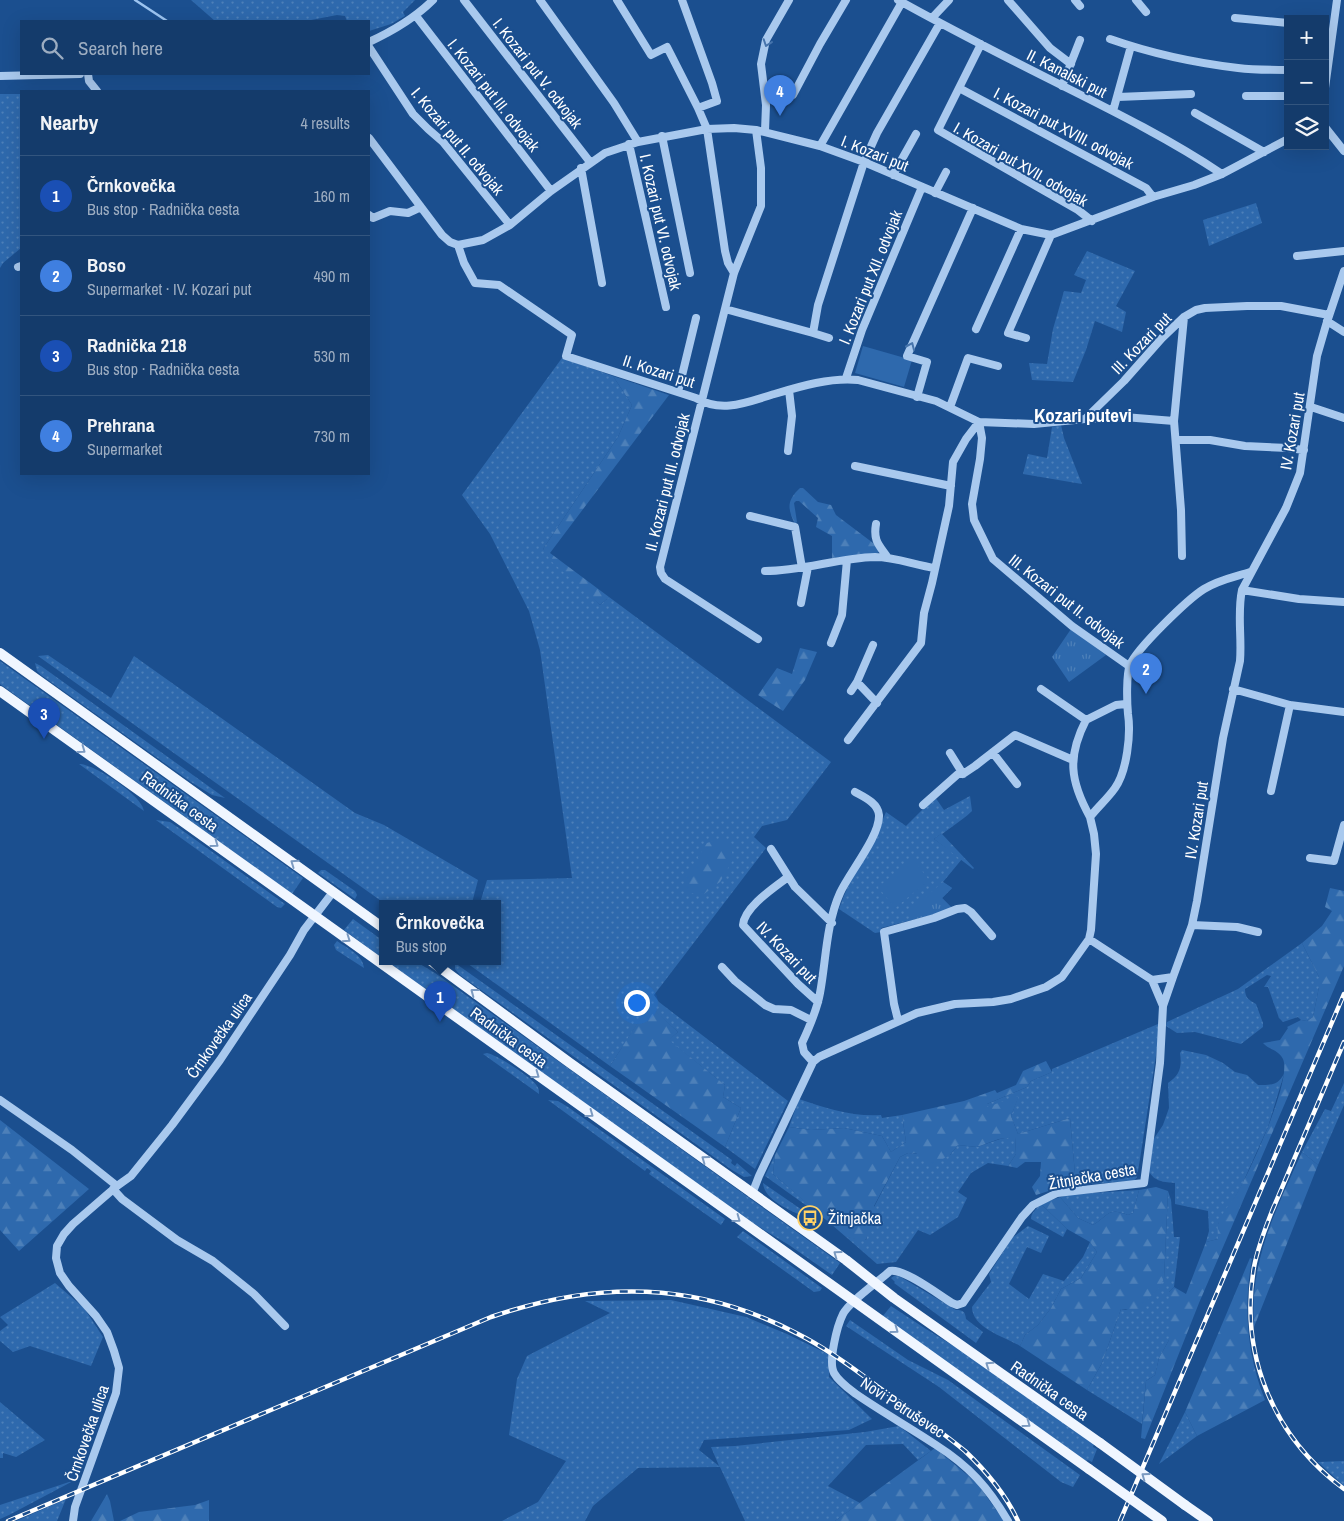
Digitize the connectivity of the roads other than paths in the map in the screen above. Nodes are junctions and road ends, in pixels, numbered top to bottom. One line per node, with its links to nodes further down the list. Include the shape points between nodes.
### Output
1 (434, 0): 14 (street)
2 (464, 0): 54 (street, I. Kozari put V. odvojak)
3 (540, 0): 49 (street, I. Kozari put VI. odvojak)
4 (617, 0): 38 (street, via 651,55 667,47)
5 (682, 0): 38 (street, via 717,101)
6 (789, 0): 30 (street, one-way to 30, via 766,40 761,64)
7 (846, 0): 30 (street, via 793,95 786,96)
8 (949, 0): 16 (street, I. Kozari put XII. odvojak)
9 (1008, 0): 25 (street, via 1050,48)
10 (1136, 0): 13 (street)
11 (1337, 0): 18 (street)
12 (900, 1): 16 (street, II. Kanalski put); 51 (street)
13 (1146, 12)
14 (416, 16): 21 (street); 61 (street, I. Kozari put III. odvojak)
15 (1235, 18): 17 (street)
16 (936, 20): 22 (street, II. Kanalski put); 55 (street, I. Kozari put XII. odvojak)
17 (1284, 23)
18 (1329, 26)
19 (1110, 39): 23 (street)
20 (1080, 40): 25 (street)
21 (370, 42)
22 (981, 44): 31 (street, II. Kanalski put); 32 (street)
23 (1131, 46): 26 (street, via 1214,65); 37 (street)
24 (370, 49): 68 (street, I. Kozari put II. odvojak, via 414,114 443,142)
25 (1071, 64): 31 (street)
26 (1284, 70)
27 (40, 75): 29 (street)
28 (88, 75): 33 (street)
29 (0, 76)
30 (764, 86): 43 (street)
31 (1062, 86): 39 (street, II. Kanalski put)
32 (959, 88): 63 (street, I. Kozari put XVIII. odvojak, via 1146,188); 67 (street, I. Kozari put XVII. odvojak, via 938,130)
33 (96, 90)
34 (1192, 94): 37 (street)
35 (1246, 96): 36 (street)
36 (1284, 96)
37 (1118, 97): 39 (street)
38 (698, 108): 41 (street)
39 (1113, 111): 58 (street, II. Kanalski put, via 1193,154)
40 (1195, 113): 53 (street)
41 (706, 129): 42 (street, I. Kozari put); 46 (street, I. Kozari put); 76 (street, via 725,251)
42 (756, 130): 43 (street, I. Kozari put); 76 (street, II. Kozari put, via 762,206)
43 (765, 131): 51 (street, I. Kozari put)
44 (1329, 132): 52 (street)
45 (916, 134): 59 (street)
46 (662, 136): 49 (street, I. Kozari put); 75 (street)
47 (370, 139): 64 (street)
48 (1284, 141): 53 (street)
49 (638, 142): 50 (street, I. Kozari put)
50 (629, 144): 54 (street, I. Kozari put); 79 (street, I. Kozari put VI. odvojak)
51 (820, 146): 55 (street, I. Kozari put)
52 (1344, 151)
53 (1264, 152): 58 (street)
54 (590, 162): 56 (street, I. Kozari put)
55 (864, 162): 59 (street, I. Kozari put); 86 (street, I. Kozari put XII. odvojak, via 818,305)
56 (582, 168): 61 (street, I. Kozari put); 78 (street)
57 (946, 172): 62 (street)
58 (1222, 174): 63 (street)
59 (893, 175): 60 (street, I. Kozari put)
60 (922, 187): 62 (street, I. Kozari put); 90 (street, I. Kozari put XII. odvojak, via 862,330)
61 (551, 190): 68 (street, I. Kozari put)
62 (935, 193): 65 (street, I. Kozari put)
63 (1153, 197): 67 (street)
64 (422, 207): 66 (street, via 408,213 390,211 373,218); 71 (street, via 442,235)
65 (973, 208): 69 (street, I. Kozari put); 93 (street, one-way to 65, via 927,362 907,356)
66 (370, 216)
67 (1092, 221): 70 (street)
68 (510, 225): 71 (street, I. Kozari put, via 483,240)
69 (1021, 229): 70 (street, I. Kozari put); 84 (street)
70 (1051, 235): 88 (street, via 1008,333)
71 (458, 245): 92 (street, II. Kozari put, via 474,283 499,285 572,335 566,356)
72 (1344, 251): 73 (street)
73 (1296, 256)
74 (1344, 271): 77 (street)
75 (690, 273)
76 (734, 273): 80 (street, II. Kozari put)
77 (1343, 280): 83 (street)
78 (602, 283)
79 (666, 306)
80 (725, 309): 86 (street); 94 (street, II. Kozari put)
81 (1184, 317): 83 (street, III. Kozari put, via 1205,308 1281,306); 98 (street, III. Kozari put); 99 (street)
82 (696, 318): 92 (street)
83 (1328, 318): 85 (street); 96 (street, IV. Kozari put, via 1317,356)
84 (976, 329)
85 (1344, 332)
86 (813, 333): 87 (street, I. Kozari put XII. odvojak)
87 (829, 338)
88 (1026, 338)
89 (998, 366): 95 (street, via 968,358)
90 (846, 378): 91 (street); 93 (street)
91 (789, 390): 94 (street, via 735,406); 103 (street, via 792,416)
92 (678, 392): 94 (street, II. Kozari put)
93 (917, 397): 95 (street)
94 (701, 401): 118 (street, II. Kozari put III. odvojak, via 661,573 665,579)
95 (950, 407): 100 (street)
96 (1310, 407): 97 (street); 102 (street, IV. Kozari put)
97 (1344, 418)
98 (1085, 420): 99 (street); 100 (street, via 1034,424)
99 (1174, 421): 101 (street)
100 (979, 422): 105 (street, via 953,462); 122 (street, III. Kozari put II. odvojak, via 982,438 972,504 974,520 993,559 1072,626)
101 (1176, 440): 102 (street, via 1210,440); 108 (street)
102 (1304, 450): 114 (street, IV. Kozari put, via 1293,493)
103 (788, 451)
104 (855, 466): 105 (street)
105 (951, 486): 112 (street)
106 (750, 516): 111 (street, via 794,527)
107 (876, 524): 109 (street, via 876,542)
108 (1182, 556)
109 (888, 558): 110 (street); 112 (street)
110 (847, 560): 111 (street); 119 (street, via 842,615)
111 (805, 567): 113 (street); 117 (street)
112 (935, 568): 128 (street, via 924,613 921,643)
113 (765, 571)
114 (1250, 572): 115 (street, IV. Kozari put); 122 (street, via 1203,590 1138,650)
115 (1242, 590): 116 (street); 125 (street, IV. Kozari put, via 1239,604 1240,661)
116 (1344, 602)
117 (802, 603)
118 (758, 639)
119 (831, 643)
120 (873, 645): 123 (street)
121 (0, 653): 147 (main road, Radnička cesta, one-way to 121)
122 (1129, 666): 129 (street)
123 (857, 682): 126 (street); 128 (street)
124 (1041, 689): 132 (street)
125 (1233, 689): 130 (street); 151 (street, IV. Kozari put)
126 (851, 690)
127 (0, 691): 148 (main road, Radnička cesta, one-way to 148)
128 (877, 703): 133 (street)
129 (1126, 704): 132 (street, via 1116,705); 142 (street, via 1129,734 1121,777)
130 (1290, 705): 131 (street); 139 (street)
131 (1344, 712)
132 (1086, 720): 136 (street)
133 (848, 740)
134 (950, 753): 137 (street)
135 (993, 753): 136 (street, via 1015,735); 137 (street); 138 (street)
136 (1073, 760): 142 (street, via 1079,796)
137 (963, 774): 141 (street, via 958,774)
138 (1017, 784)
139 (1271, 791)
140 (855, 792): 149 (street, IV. Kozari put, via 877,808 878,823 866,851 840,893)
141 (923, 805)
142 (1090, 817): 154 (street, via 1096,874)
143 (1344, 825): 145 (street, via 1334,861)
144 (771, 849): 146 (street)
145 (1310, 858)
146 (788, 877): 149 (street); 161 (street, IV. Kozari put, via 761,898 743,920 743,925)
147 (333, 892): 148 (street, Črnkovečka ulica); 150 (main road, Radnička cesta)
148 (316, 916): 155 (main road, Radnička cesta, one-way to 155); 167 (street, Črnkovečka ulica, via 220,1060 177,1118 131,1176)
149 (832, 923): 161 (street, IV. Kozari put)
150 (379, 925)
151 (1192, 925): 152 (street, via 1237,927); 159 (street, IV. Kozari put)
152 (1258, 932)
153 (992, 936): 164 (street, via 965,908 884,932)
154 (1089, 939): 160 (street); 164 (street, via 1067,972 1046,986 1011,999 955,1004)
155 (379, 961)
156 (384, 965): 170 (main road, Radnička cesta, one-way to 170)
157 (437, 965): 168 (main road, Radnička cesta, one-way to 157)
158 (722, 967): 163 (street, via 765,1005 790,1010)
159 (1173, 977): 160 (street); 162 (street, IV. Kozari put)
160 (1152, 980): 162 (street)
161 (818, 1002): 163 (street, IV. Kozari put)
162 (1163, 1006): 169 (street, Žitnjačka cesta, via 1160,1063 1144,1183 1057,1193 1033,1205 962,1303 957,1305 896,1270)
163 (811, 1020): 165 (street, IV. Kozari put, via 802,1048)
164 (898, 1020): 165 (street)
165 (813, 1062): 168 (street)
166 (0, 1100): 167 (street, via 72,1150)
167 (115, 1187): 171 (street, via 122,1199 177,1240 213,1261 254,1294); 172 (street, Črnkovečka ulica, via 73,1224 57,1246 60,1273 106,1332 118,1368 116,1393 75,1507)
168 (752, 1194): 169 (main road, Radnička cesta, one-way to 168)
169 (876, 1283): 170 (street); 175 (main road, Radnička cesta, one-way to 169, bridge)
170 (855, 1302): 173 (street, Novi Petruševec, via 844,1313 835,1338 833,1372 875,1407 970,1469); 174 (main road, Radnička cesta, one-way to 174, bridge)
171 (285, 1326)
172 (73, 1521)
173 (1008, 1521)
174 (1162, 1521)
175 (1208, 1521)

